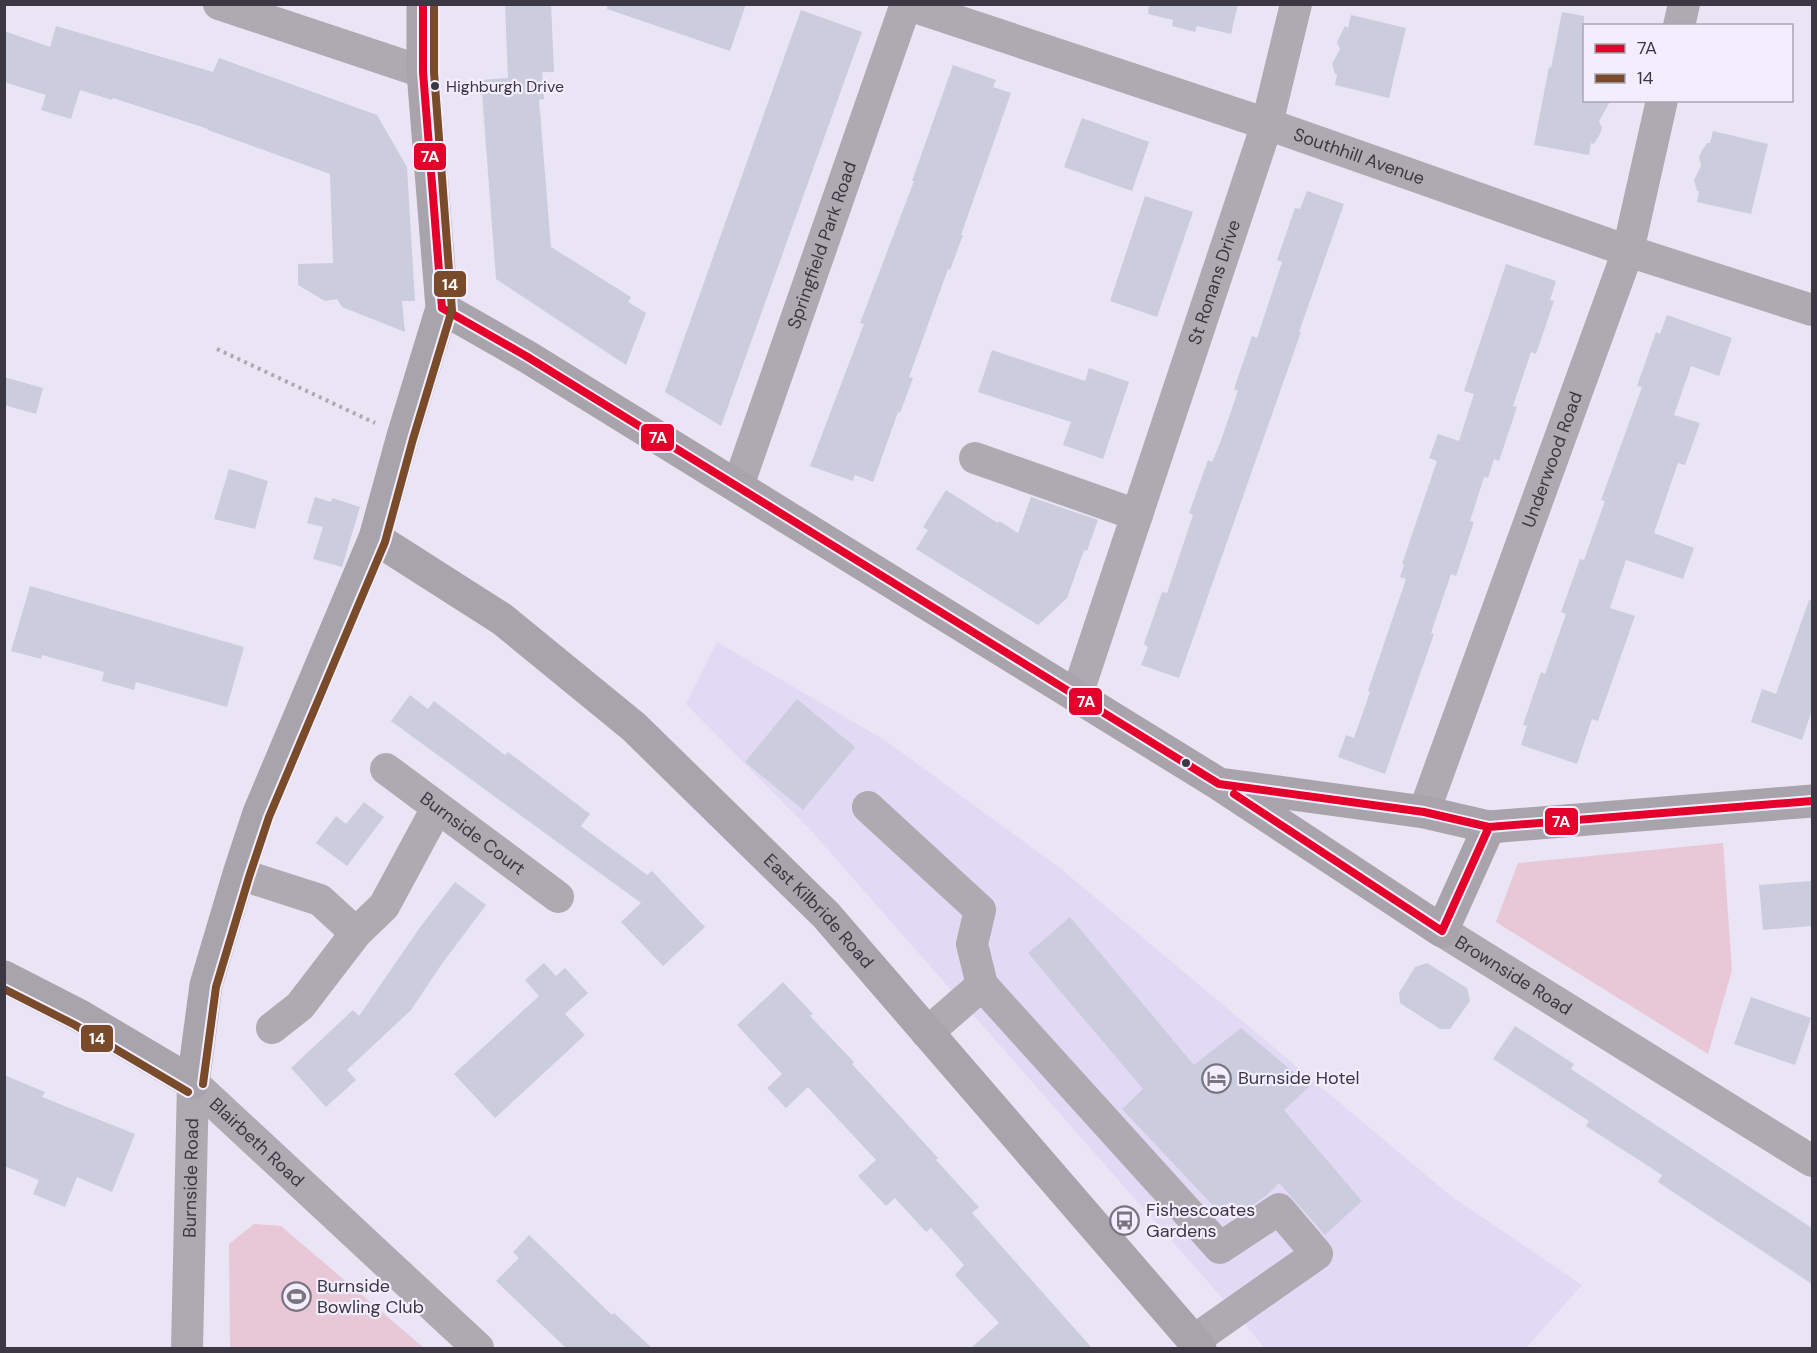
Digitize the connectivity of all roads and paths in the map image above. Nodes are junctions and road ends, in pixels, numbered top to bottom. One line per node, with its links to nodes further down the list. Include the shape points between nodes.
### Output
1 (219, 4): 7 (street)
2 (423, 4): 7 (main road)
3 (1296, 4): 9 (street, St Ronans Drive)
4 (1684, 4): 6 (street)
5 (906, 5): 9 (street, Southhill Avenue); 16 (street, Springfield Park Road)
6 (1679, 24)
7 (423, 72): 11 (main road)
8 (1662, 102): 10 (street, Underwood Road)
9 (1267, 124): 10 (street, Southhill Avenue); 17 (street, St Ronans Drive)
10 (1628, 251): 12 (street, Southhill Avenue); 25 (street, Underwood Road)
11 (442, 308): 14 (main road); 16 (main road, Brownside Road)
12 (1812, 310)
13 (217, 349): 14 (path)
14 (403, 436): 18 (main road, Burnside Road)
15 (975, 458): 17 (street)
16 (738, 486): 19 (main road, Brownside Road)
17 (1137, 515): 19 (street, St Ronans Drive)
18 (375, 538): 27 (main road, Burnside Road, via 259,813); 34 (main road, East Kilbride Road, via 502,619 634,727 826,915)
19 (1077, 695): 21 (main road, Brownside Road)
20 (386, 769): 23 (street, Burnside Court)
21 (1219, 784): 25 (main road); 29 (main road, Brownside Road)
22 (1812, 801): 26 (main road)
23 (437, 807): 28 (street, Burnside Court); 30 (street, via 384,906)
24 (868, 807): 32 (street, via 980,910 972,944)
25 (1424, 812): 26 (main road)
26 (1489, 827): 29 (main road)
27 (239, 874): 30 (street, via 320,900); 35 (main road, Burnside Road, via 206,985)
28 (558, 897)
29 (1442, 931): 36 (street, Brownside Road)
30 (356, 933): 33 (street, via 300,1006)
31 (4, 977): 35 (main road, Blairbeth Road, via 80,1016)
32 (982, 985): 34 (street); 37 (street, via 1220,1248 1279,1209 1317,1254)
33 (272, 1028)
34 (927, 1033): 37 (main road, East Kilbride Road)
35 (193, 1083): 38 (street, Burnside Road); 39 (street, Blairbeth Road)
36 (1812, 1161)
37 (1197, 1345)
38 (187, 1348)
39 (478, 1348)

